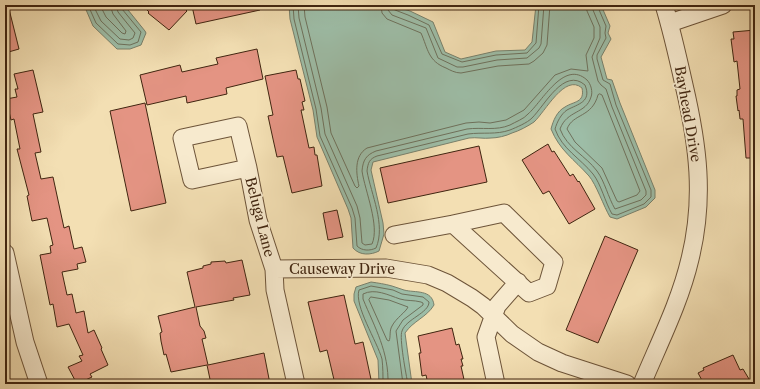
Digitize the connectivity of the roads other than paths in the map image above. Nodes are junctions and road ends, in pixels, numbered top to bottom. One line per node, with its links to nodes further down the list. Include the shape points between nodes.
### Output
1 (664, 5): 3 (street, Bayhead Drive)
2 (723, 5): 3 (street)
3 (670, 23): 15 (street, Bayhead Drive, via 695,136 698,212 694,240 678,300)
4 (248, 168): 8 (street, Beluga Lane, via 258,220)
5 (453, 224): 6 (street); 9 (street); 9 (street, via 504,213 554,262 547,286 529,293)
6 (394, 235)
7 (5, 253): 11 (street, via 25,342)
8 (274, 269): 10 (street, Causeway Drive, via 386,268 428,275 454,286); 12 (street, Beluga Lane, via 275,290)
9 (518, 282): 10 (street, via 497,306)
10 (493, 316): 13 (street, via 486,338); 14 (street, Causeway Drive, via 512,334 550,358)
11 (39, 384)
12 (296, 384)
13 (496, 384)
14 (626, 384)
15 (642, 384)

